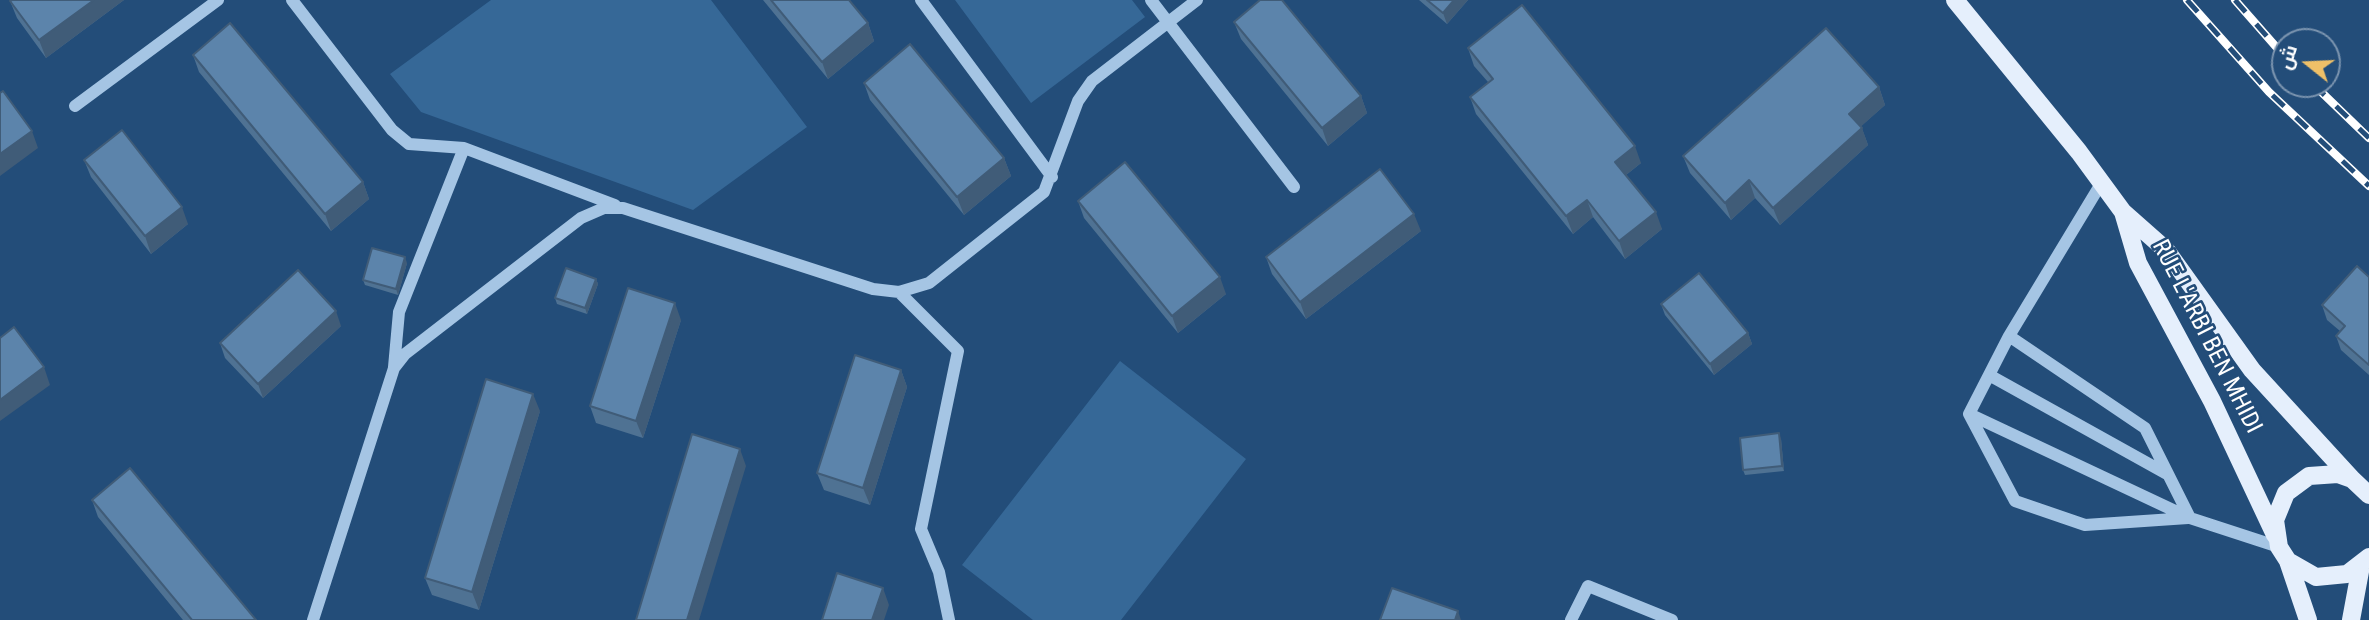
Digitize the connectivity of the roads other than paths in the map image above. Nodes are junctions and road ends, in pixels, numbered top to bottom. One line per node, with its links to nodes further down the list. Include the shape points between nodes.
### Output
1 (218, 0): 8 (street)
2 (292, 0): 9 (street, via 392,130 409,144)
3 (921, 0): 10 (street)
4 (1152, 0): 7 (street)
5 (1197, 0): 7 (street)
6 (1955, 0): 11 (main road)
7 (1168, 22): 10 (street, via 1092,82 1078,101); 12 (street)
8 (75, 106)
9 (464, 148): 13 (street); 17 (street, via 399,312)
10 (1052, 177): 15 (street, via 1044,192 929,283)
11 (2102, 182): 14 (main road); 16 (street)
12 (1294, 187)
13 (623, 208): 15 (street, via 873,289); 17 (street, via 604,208 581,218 405,354)
14 (2123, 212): 21 (main road, RUE L'ARBI BEN MHIDI, via 2166,250 2252,370); 24 (main road, RUE L'ARBI BEN MHIDI, via 2138,264 2212,401)
15 (899, 292): 28 (street, via 958,351 921,529 939,572)
16 (2009, 336): 18 (street); 20 (street, via 2145,428)
17 (394, 368): 27 (street)
18 (1989, 375): 19 (street); 20 (street)
19 (1969, 414): 23 (street); 23 (street, via 2015,501 2085,525)
20 (2169, 475): 23 (street)
21 (2352, 479): 22 (main road, RUE L'ARBI BEN MHIDI); 24 (main road, via 2324,473 2296,483 2278,506)
22 (2369, 495)
23 (2190, 518): 24 (street)
24 (2281, 548): 25 (main road, via 2316,577 2332,578); 26 (main road, RUE L'ARBI BEN MHIDI)
25 (2365, 561): 31 (main road)
26 (2305, 619)
27 (313, 620)
28 (949, 620)
29 (1571, 620): 30 (street, via 1588,586)
30 (1672, 620)
31 (2351, 620)

